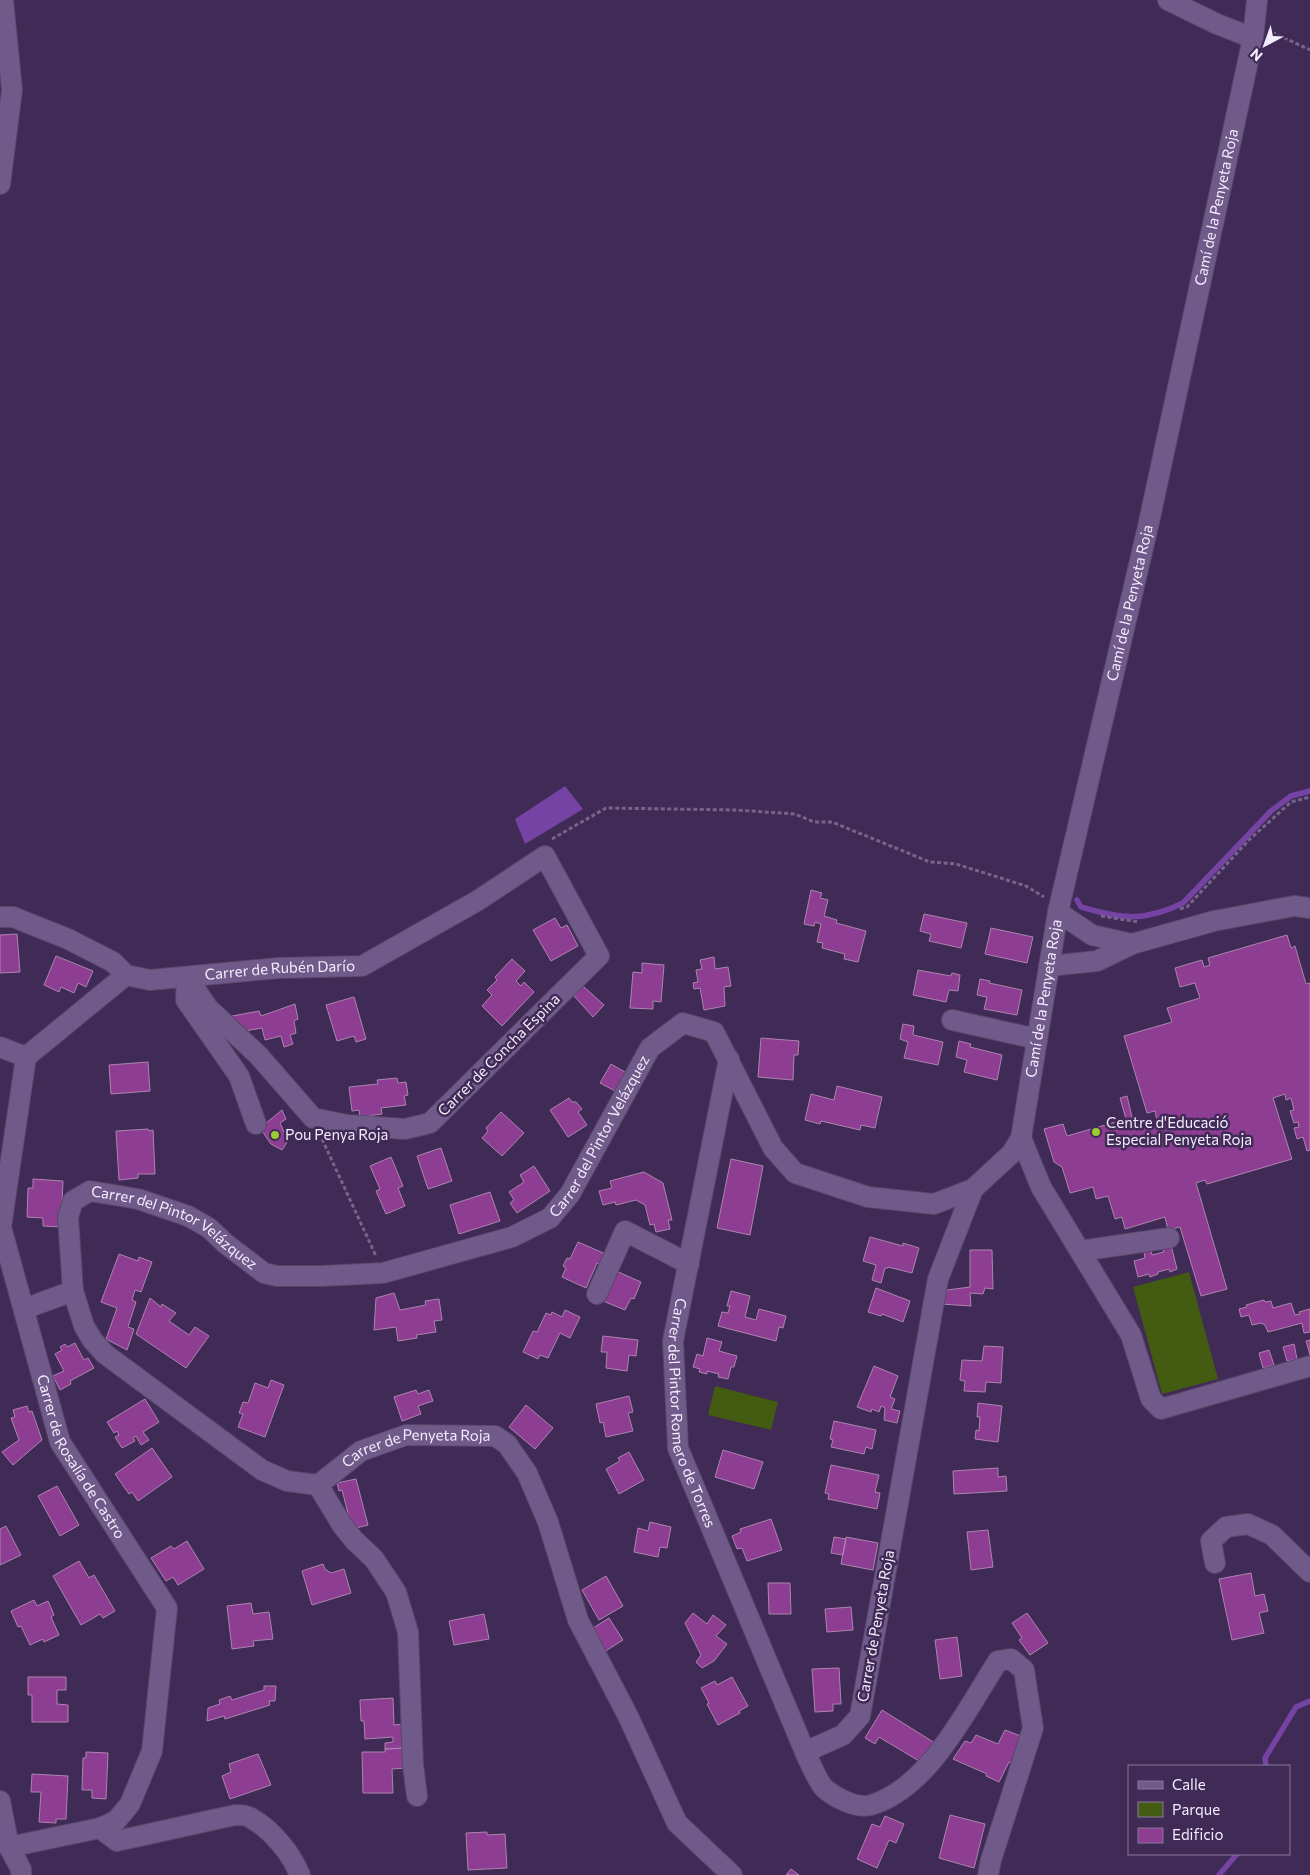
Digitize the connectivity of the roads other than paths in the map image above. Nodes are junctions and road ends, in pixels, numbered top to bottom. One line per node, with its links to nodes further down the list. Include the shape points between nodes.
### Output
1 (3, 0): 6 (street, via 12,90)
2 (1168, 0): 5 (street, via 1217,24)
3 (1256, 0): 5 (street, Camí de la Penyeta Roja)
4 (1262, 0): 5 (street)
5 (1253, 29): 9 (street, Camí de la Penyeta Roja, via 1149,522)
6 (0, 184)
7 (545, 856): 14 (street, Carrer de Rubén Darío, via 478,901 362,966 279,968); 14 (street, Carrer de Concha Espina, via 599,956 430,1122 405,1129 347,1126 313,1118 259,1056 208,1008)
8 (1310, 908): 11 (street, via 1294,906 1214,921)
9 (1058, 912): 11 (street, via 1092,935); 12 (street, Camí de la Penyeta Roja)
10 (0, 917): 13 (street, Carrer de Rubén Darío, via 13,917 68,939 113,962)
11 (1132, 944): 12 (street, via 1097,961)
12 (1049, 966): 16 (street, Camí de la Penyeta Roja)
13 (126, 975): 14 (street, Carrer de Rubén Darío, via 150,980); 18 (street)
14 (188, 977): 20 (street, via 186,1000 239,1076)
15 (952, 1020): 16 (street)
16 (1037, 1039): 21 (street, Camí de la Penyeta Roja)
17 (0, 1047): 18 (street)
18 (26, 1058): 28 (street, Carrer de Rosalía de Castro, via 1,1227)
19 (729, 1059): 22 (street, Carrer del Pintor Velázquez, via 773,1148 795,1173 868,1197 934,1204); 25 (street, Carrer del Pintor Romero de Torres); 26 (street, Carrer del Pintor Velázquez, via 714,1032 683,1023 650,1048 570,1194 550,1218 512,1237 383,1273 292,1277 264,1273 209,1228 188,1216 138,1199 90,1191 73,1201 68,1217)
20 (256, 1124)
21 (1021, 1138): 22 (street, Camí de la Penyeta Roja, via 1012,1153); 24 (street, via 1042,1187)
22 (973, 1189): 33 (street, Carrer de Penyeta Roja, via 938,1279 860,1716 843,1735)
23 (1169, 1238): 24 (street)
24 (1080, 1251): 29 (street, via 1131,1335 1151,1399 1161,1409)
25 (689, 1264): 27 (street, via 624,1232); 33 (street, Carrer del Pintor Romero de Torres, via 673,1340 678,1448)
26 (73, 1291): 28 (street); 30 (street, Carrer del Pintor Velázquez, via 84,1326 105,1354 262,1470 287,1481)
27 (597, 1294)
28 (24, 1309): 36 (street, Carrer de Rosalía de Castro, via 60,1442 167,1608 152,1751 130,1804 116,1821)
29 (1310, 1366)
30 (318, 1485): 34 (street, via 342,1525 374,1559 396,1592 408,1632); 40 (street, Carrer de Penyeta Roja, via 361,1451 406,1435 496,1436 507,1444 527,1473 548,1522 578,1620 628,1716 677,1823)
31 (1215, 1562): 32 (street, via 1211,1541 1226,1527 1248,1524 1272,1535)
32 (1310, 1572)
33 (805, 1752): 41 (street, via 824,1789 851,1804 870,1806 903,1790 936,1757 998,1661 1011,1659 1024,1670 1033,1728)
34 (417, 1796)
35 (0, 1801): 37 (street)
36 (100, 1828): 37 (street, Carrer de Rosalía de Castro); 39 (street, via 117,1840 236,1815 250,1817 276,1838 296,1864)
37 (9, 1847): 38 (street)
38 (21, 1875)
39 (300, 1875)
40 (732, 1875)
41 (988, 1875)

